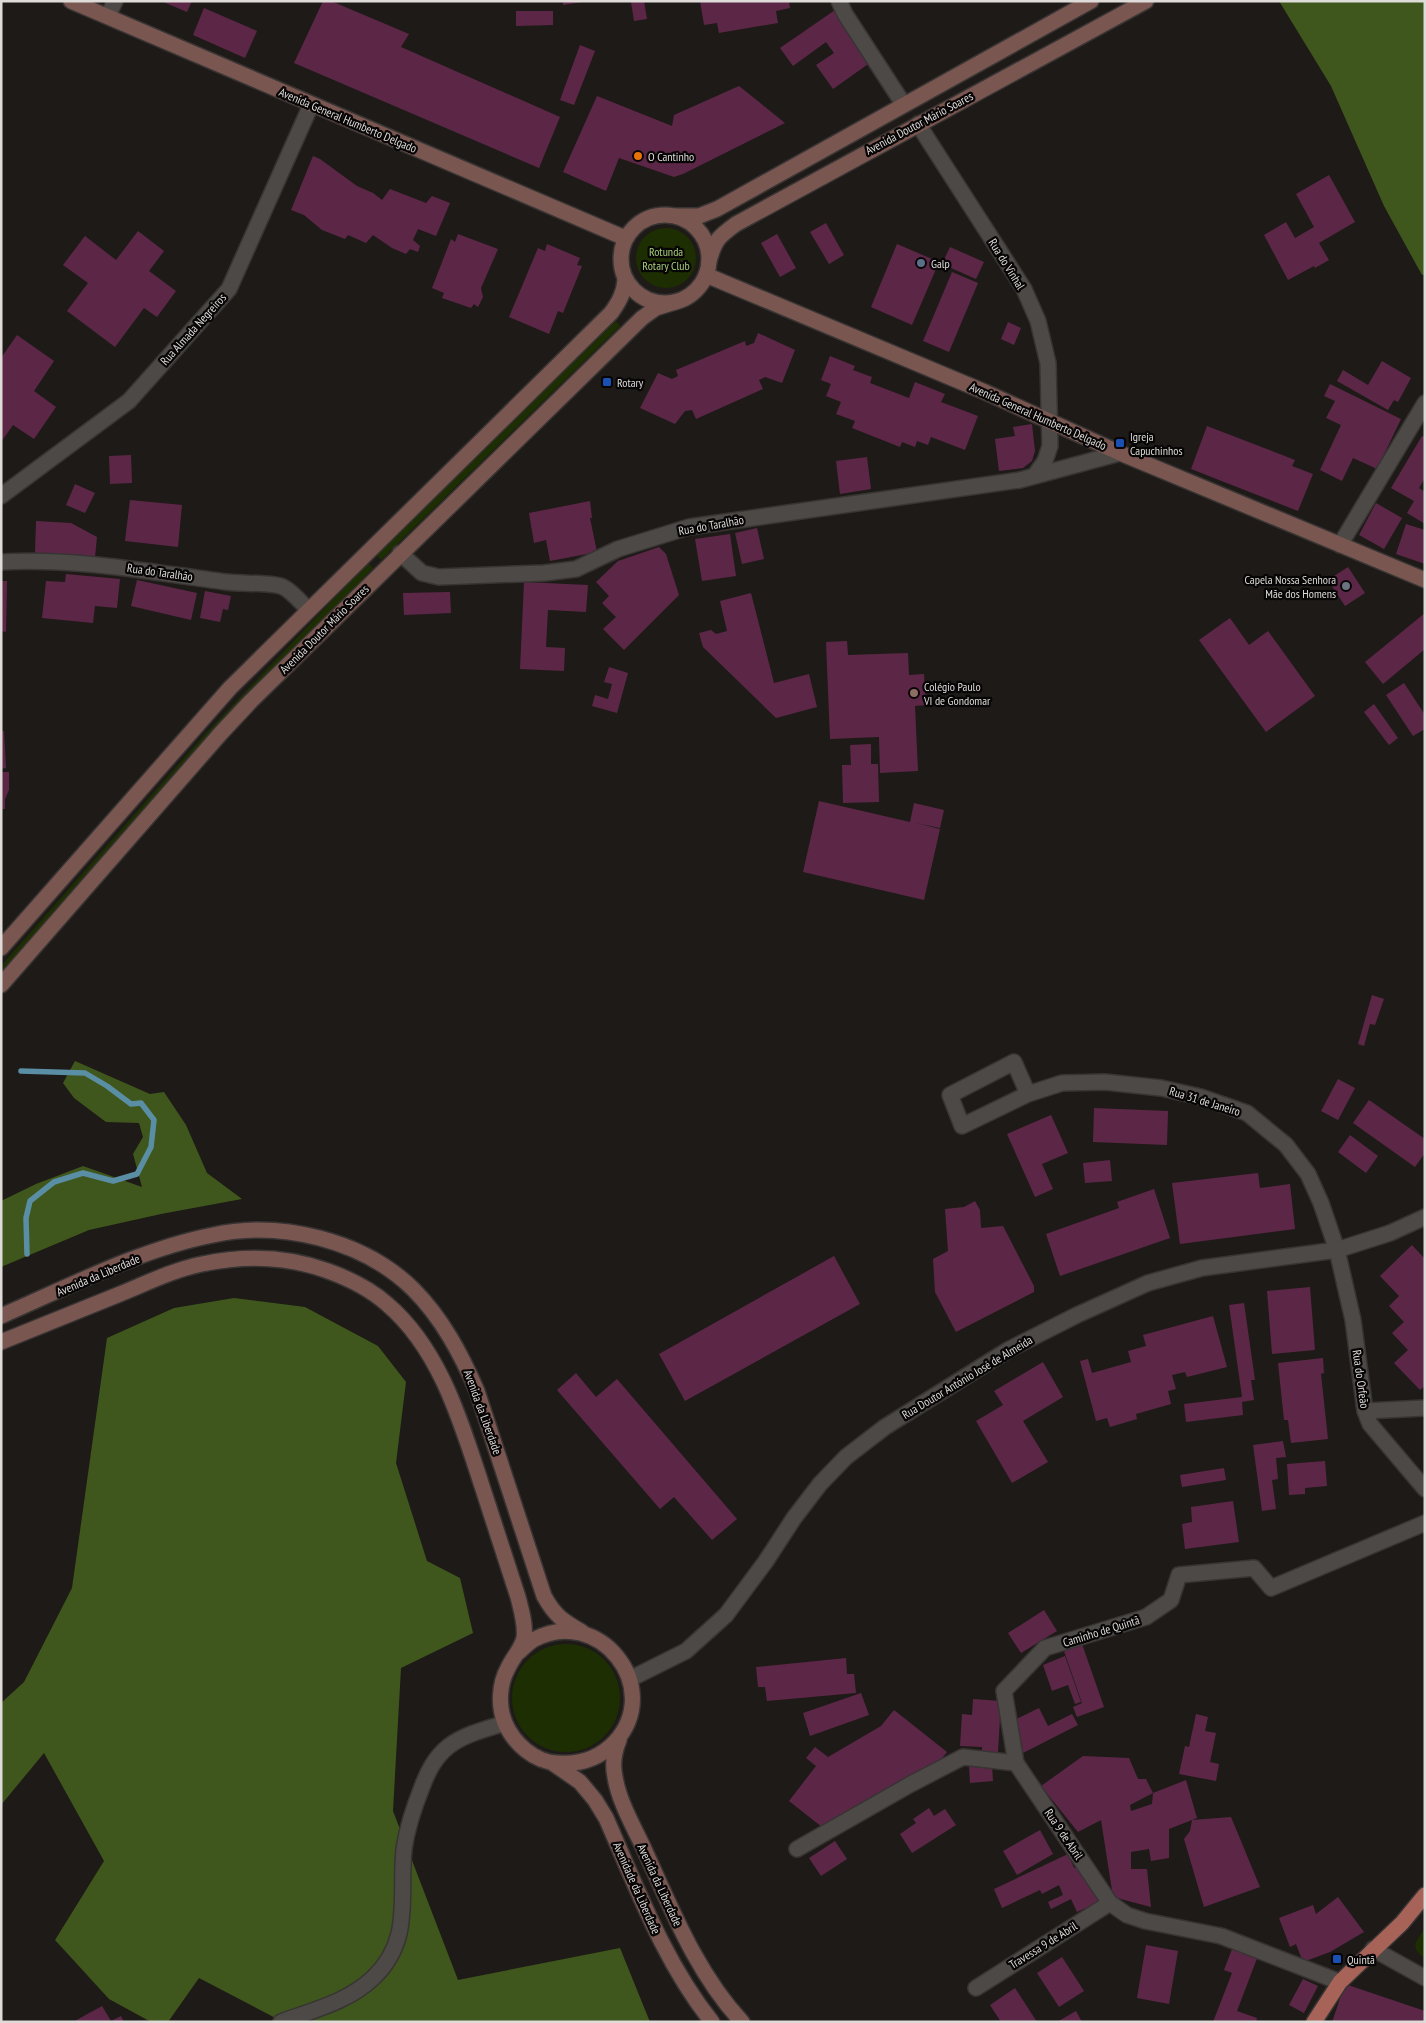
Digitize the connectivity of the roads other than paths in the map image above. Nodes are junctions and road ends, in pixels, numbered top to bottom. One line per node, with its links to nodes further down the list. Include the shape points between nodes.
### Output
1 (71, 1): 6 (main road, Avenida General Humberto Delgado)
2 (115, 1): 6 (street)
3 (839, 1): 8 (street)
4 (1091, 1): 8 (main road, Avenida Doutor Mário Soares)
5 (1146, 1): 9 (main road, Avenida Doutor Mário Soares)
6 (108, 16): 7 (main road, Avenida General Humberto Delgado)
7 (311, 105): 11 (main road, Avenida General Humberto Delgado); 19 (street, Rua Almada Negreiros, via 229,289 130,401)
8 (904, 105): 10 (main road, Avenida Doutor Mário Soares, via 709,212 699,216)
9 (918, 124): 12 (main road, Avenida Doutor Mário Soares, via 736,224 714,244); 16 (street, Rua do Vinhal, via 1024,289 1038,321 1048,363)
10 (676, 216): 11 (main road, via 662,214 647,218); 12 (main road, via 691,222 702,234 707,246)
11 (625, 238): 13 (main road, via 621,266)
12 (708, 268): 14 (main road, via 699,288); 16 (main road, Avenida General Humberto Delgado)
13 (626, 280): 14 (main road, via 646,299); 24 (main road, Avenida Doutor Mário Soares, via 620,301 611,312)
14 (674, 302): 21 (main road, Avenida Doutor Mário Soares, via 656,308 642,318)
15 (1425, 403): 20 (street)
16 (1050, 421): 17 (main road, Avenida General Humberto Delgado); 18 (street, via 1050,446)
17 (1120, 453): 18 (street, Rua do Taralhão); 20 (main road, Avenida General Humberto Delgado)
18 (1035, 475): 21 (street, Rua do Taralhão, via 1020,480 689,527 618,549 576,569 544,573 439,577 422,573)
19 (1, 496)
20 (1340, 545): 23 (main road, Avenida General Humberto Delgado)
21 (400, 553): 26 (main road, Avenida Doutor Mário Soares, via 221,733)
22 (1, 562): 24 (street, Rua do Taralhão, via 34,560 98,564 283,587)
23 (1425, 580)
24 (309, 610): 25 (main road, Avenida Doutor Mário Soares, via 230,688)
25 (1, 948)
26 (1, 985)
27 (1028, 1094): 27 (street, Rua 31 de Janeiro, via 1014,1062 950,1095 962,1126); 29 (street, Rua 31 de Janeiro, via 1062,1083 1104,1082 1169,1090 1247,1113 1286,1146 1308,1174)
28 (1425, 1217): 29 (street, Rua Doutor António José de Almeida, via 1390,1233)
29 (1337, 1250): 33 (street, Rua do Orfeão, via 1353,1320); 38 (street, Rua Doutor António José de Almeida, via 1202,1268 1148,1283 1076,1315 966,1375 885,1426 846,1457 794,1518 726,1615 686,1652)
30 (1, 1316): 36 (main road, Avenida da Liberdade, via 144,1255 234,1231 294,1233 325,1240 385,1267 413,1289 444,1327 464,1361 477,1391 544,1596 561,1620)
31 (1, 1342): 37 (main road, Avenida da Liberdade, via 170,1273 215,1262 261,1258 292,1261 355,1281 388,1305 410,1328 449,1394 518,1597 524,1637)
32 (1425, 1408): 33 (street)
33 (1365, 1411): 34 (street, Rua do Orfeão, via 1370,1424)
34 (1425, 1489)
35 (1425, 1523): 42 (street, Caminho de Quintã, via 1271,1588 1254,1568 1178,1575 1171,1600 1146,1617 1045,1648 1004,1691)
36 (588, 1635): 37 (main road, via 570,1632 551,1634 533,1640); 38 (main road, via 614,1652)
37 (519, 1652): 39 (main road, via 502,1685 500,1704)
38 (630, 1679): 40 (main road, via 632,1708)
39 (505, 1723): 41 (main road, via 524,1749); 50 (street, via 459,1739 430,1767 407,1834 400,1935 388,1960 374,1978 350,1997)
40 (621, 1735): 41 (main road, via 608,1750 591,1759 572,1764); 52 (main road, Avenida da Liberdade, via 613,1762 625,1809 681,1929 697,1958)
41 (553, 1763): 51 (main road, Avenidade da Liberdade, via 580,1782 595,1800 666,1952 686,1987)
42 (1016, 1763): 43 (street, via 963,1757); 45 (street, Rua 9 de Abril)
43 (798, 1850)
44 (1425, 1895): 46 (main road, via 1402,1923)
45 (1110, 1903): 48 (street, Rua 9 de Abril, via 1127,1915 1222,1936); 49 (street, Travessa 9 de Abril)
46 (1373, 1949): 47 (street); 48 (main road)
47 (1425, 1978)
48 (1340, 1982): 53 (main road)
49 (976, 1988)
50 (281, 2022)
51 (712, 2022)
52 (742, 2022)
53 (1314, 2022)

